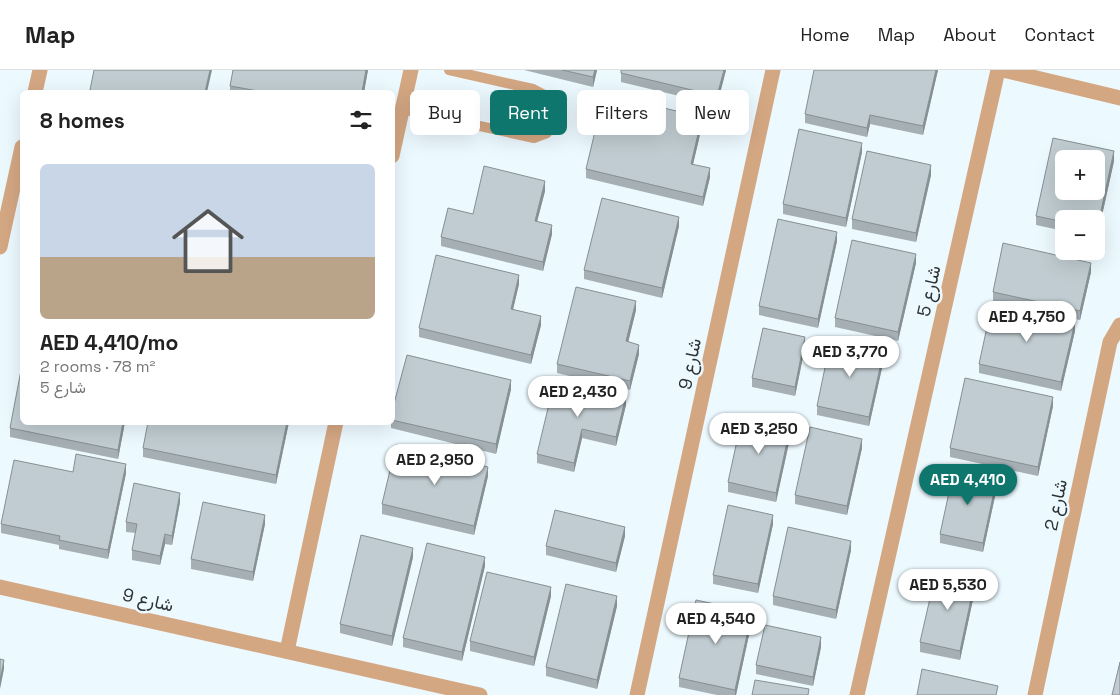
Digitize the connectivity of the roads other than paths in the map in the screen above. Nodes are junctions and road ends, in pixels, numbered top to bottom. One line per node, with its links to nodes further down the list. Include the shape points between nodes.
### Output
1 (40, 70): 7 (street)
2 (411, 70): 9 (street)
3 (449, 70): 9 (lane, via 533,89 550,98 557,115 547,133 534,138)
4 (773, 70): 18 (street, شارع 9)
5 (998, 70): 19 (street, شارع 5)
6 (1003, 70): 8 (street)
7 (35, 90)
8 (1120, 98)
9 (402, 109): 10 (street)
10 (395, 142)
11 (20, 156): 12 (street)
12 (0, 246)
13 (1120, 325): 20 (street, شارع 2, via 1110,342)
14 (335, 425): 16 (street)
15 (0, 587): 16 (street, شارع 9)
16 (287, 651): 17 (street, شارع 9)
17 (480, 695)
18 (637, 695)
19 (857, 695)
20 (1035, 695)

